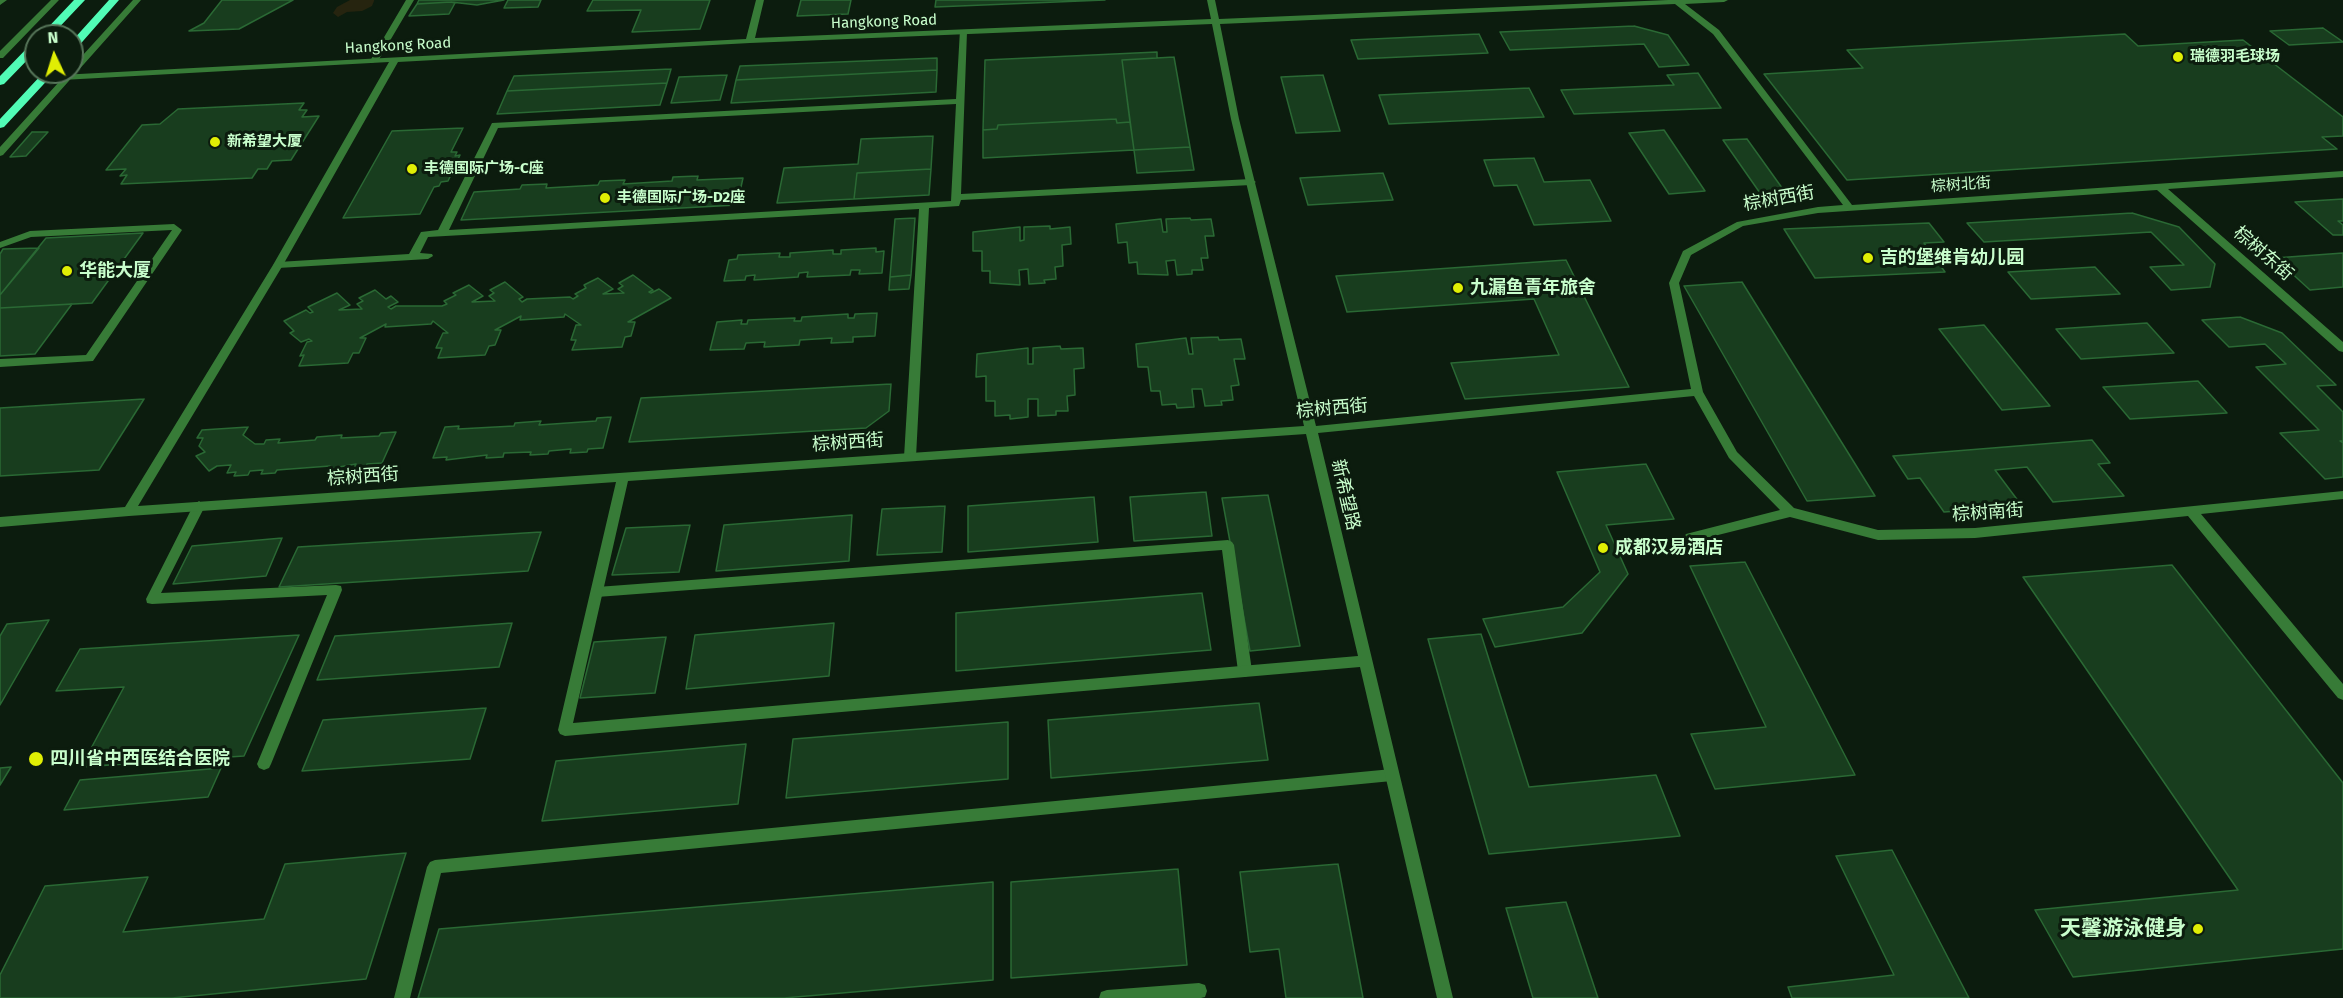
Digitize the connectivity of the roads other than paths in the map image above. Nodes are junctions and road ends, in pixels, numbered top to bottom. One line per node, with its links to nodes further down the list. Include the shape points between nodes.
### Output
1 (55, 0): 15 (street)
2 (80, 0): 11 (main road)
3 (114, 0): 13 (main road)
4 (137, 0): 17 (street)
5 (410, 0): 19 (street)
6 (760, 0): 14 (street)
7 (1210, 0): 10 (street, 新希望路)
8 (1725, 0): 9 (street, Hangkong Road)
9 (1676, 1): 10 (street, Hangkong Road); 32 (street, via 1716,32)
10 (1215, 21): 12 (street, Hangkong Road); 28 (street, 新希望路)
11 (57, 24)
12 (963, 32): 14 (street, Hangkong Road); 24 (street)
13 (84, 34)
14 (750, 41): 18 (street, Hangkong Road)
15 (0, 56)
16 (24, 57): 21 (main road)
17 (84, 58)
18 (395, 60): 19 (street, Hangkong Road); 37 (street)
19 (374, 61): 20 (street, Hangkong Road)
20 (84, 75)
21 (0, 82)
22 (39, 84): 25 (main road)
23 (61, 84): 26 (street)
24 (960, 101): 30 (street); 33 (street, via 495,125)
25 (0, 125)
26 (0, 153)
27 (2343, 174): 29 (street, 棕树北街)
28 (1251, 182): 30 (street); 41 (street, 新希望路)
29 (2159, 186): 32 (street, 棕树北街); 38 (street, 棕树东街)
30 (956, 197): 31 (street, via 956,204)
31 (924, 206): 33 (street); 42 (street)
32 (1849, 207): 40 (street, 棕树西街, via 1740,224 1687,254 1674,283)
33 (442, 233): 36 (street, via 424,234)
34 (0, 245): 39 (street, via 30,234 174,227 177,230 89,358)
35 (428, 256): 36 (street)
36 (413, 257): 37 (street)
37 (278, 265): 46 (street)
38 (2343, 348)
39 (0, 363)
40 (1697, 392): 41 (street, 棕树西街); 48 (street, 棕树西街, via 1733,455)
41 (1311, 430): 42 (street, 棕树西街); 52 (street, 新希望路)
42 (910, 457): 43 (street, 棕树西街)
43 (623, 477): 45 (street, 棕树西街); 51 (street)
44 (2343, 495): 47 (street, 棕树南街)
45 (199, 506): 46 (street, 棕树西街); 55 (street, via 152,599 336,590)
46 (129, 511): 49 (street, 棕树西街)
47 (2191, 511): 48 (street, 棕树南街, via 1975,533 1878,535); 54 (street)
48 (1790, 512): 50 (street)
49 (0, 522)
50 (1690, 537)
51 (597, 592): 53 (street, via 1228,545); 53 (street, via 565,730)
52 (1366, 661): 53 (street); 56 (street, 新希望路)
53 (1245, 671)
54 (2343, 694)
55 (264, 764)
56 (1392, 775): 58 (street, via 435,867); 60 (street, 新希望路)
57 (1199, 991): 59 (street)
58 (402, 998)
59 (1107, 998)
60 (1445, 998)

